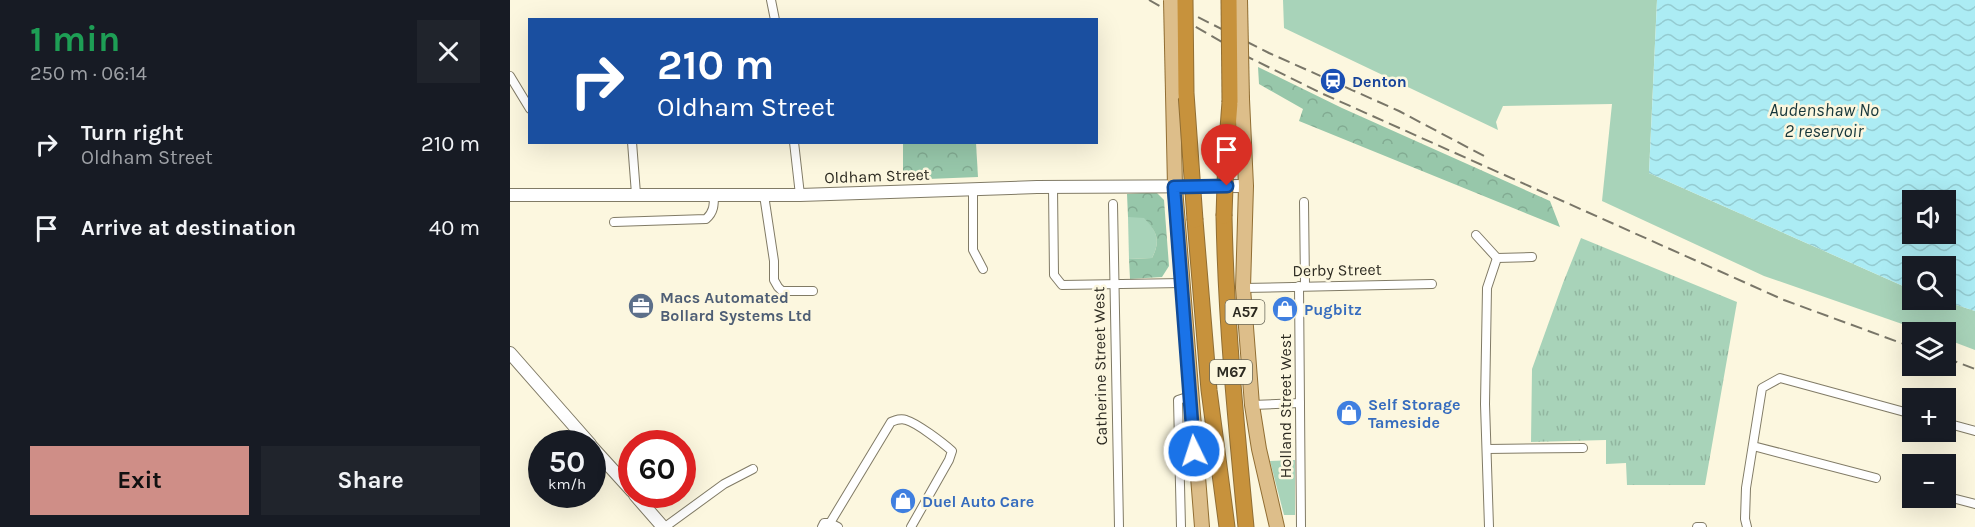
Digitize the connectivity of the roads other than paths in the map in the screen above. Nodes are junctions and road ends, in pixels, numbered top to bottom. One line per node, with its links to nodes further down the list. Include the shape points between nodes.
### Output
1 (771, 0): 6 (street)
2 (1171, 0): 12 (main road, bridge)
3 (1185, 0): 57 (highway, M67, bridge, via 1186,93 1195,220 1209,390)
4 (1229, 0): 58 (highway, M67, bridge, via 1226,298)
5 (1240, 0): 11 (main road, A57, bridge)
6 (775, 18)
7 (510, 76): 8 (street)
8 (528, 106)
9 (632, 144): 15 (street)
10 (794, 144): 19 (street)
11 (1246, 186): 12 (street, Oldham Street); 31 (main road, A57)
12 (1174, 187): 13 (street, Oldham Street); 27 (main road)
13 (1053, 188): 14 (street, Oldham Street); 29 (street, via 1054,275 1062,285)
14 (973, 189): 19 (street, Oldham Street); 26 (street, via 973,250)
15 (636, 194): 16 (street, Oldham Street); 17 (street, Oldham Street)
16 (714, 194): 18 (street, Oldham Street); 22 (street, via 714,208 706,219)
17 (510, 195)
18 (764, 195): 19 (street, Oldham Street); 32 (street, via 777,287 782,291)
19 (800, 195)
20 (1304, 202): 30 (street, Holland Street West)
21 (1113, 204): 29 (street, Catherine Street West)
22 (614, 222)
23 (1476, 235): 25 (street)
24 (1532, 257): 25 (street)
25 (1497, 258): 43 (street, via 1487,288)
26 (983, 269)
27 (1182, 283): 29 (street); 34 (main road)
28 (1432, 284): 30 (street, Derby Street)
29 (1113, 286): 54 (street, Catherine Street West)
30 (1302, 286): 31 (street, Derby Street); 35 (street, Holland Street West)
31 (1243, 288): 36 (main road, A57)
32 (813, 291)
33 (510, 353): 39 (street)
34 (1190, 396): 55 (street, via 1178,400); 56 (main road)
35 (1300, 403): 36 (street); 60 (street, Holland Street West)
36 (1252, 405): 59 (main road, A57)
37 (1902, 411): 41 (street, via 1780,378 1762,388)
38 (1956, 426): 40 (street)
39 (578, 430)
40 (1975, 431)
41 (1753, 446): 47 (street); 64 (street, via 1745,496)
42 (1582, 448): 43 (street)
43 (1487, 449): 61 (street)
44 (606, 462): 46 (street)
45 (753, 469): 52 (street, via 724,484)
46 (618, 475)
47 (1876, 478)
48 (1956, 499): 49 (street)
49 (1975, 504)
50 (647, 508): 52 (street)
51 (830, 526): 53 (street, via 891,422 897,419 906,420 952,451)
52 (664, 527)
53 (911, 527)
54 (1119, 527)
55 (1181, 527)
56 (1202, 527)
57 (1227, 527)
58 (1246, 527)
59 (1276, 527)
60 (1301, 527)
61 (1489, 527)
62 (1697, 527): 63 (street)
63 (1702, 527)
64 (1747, 527)

